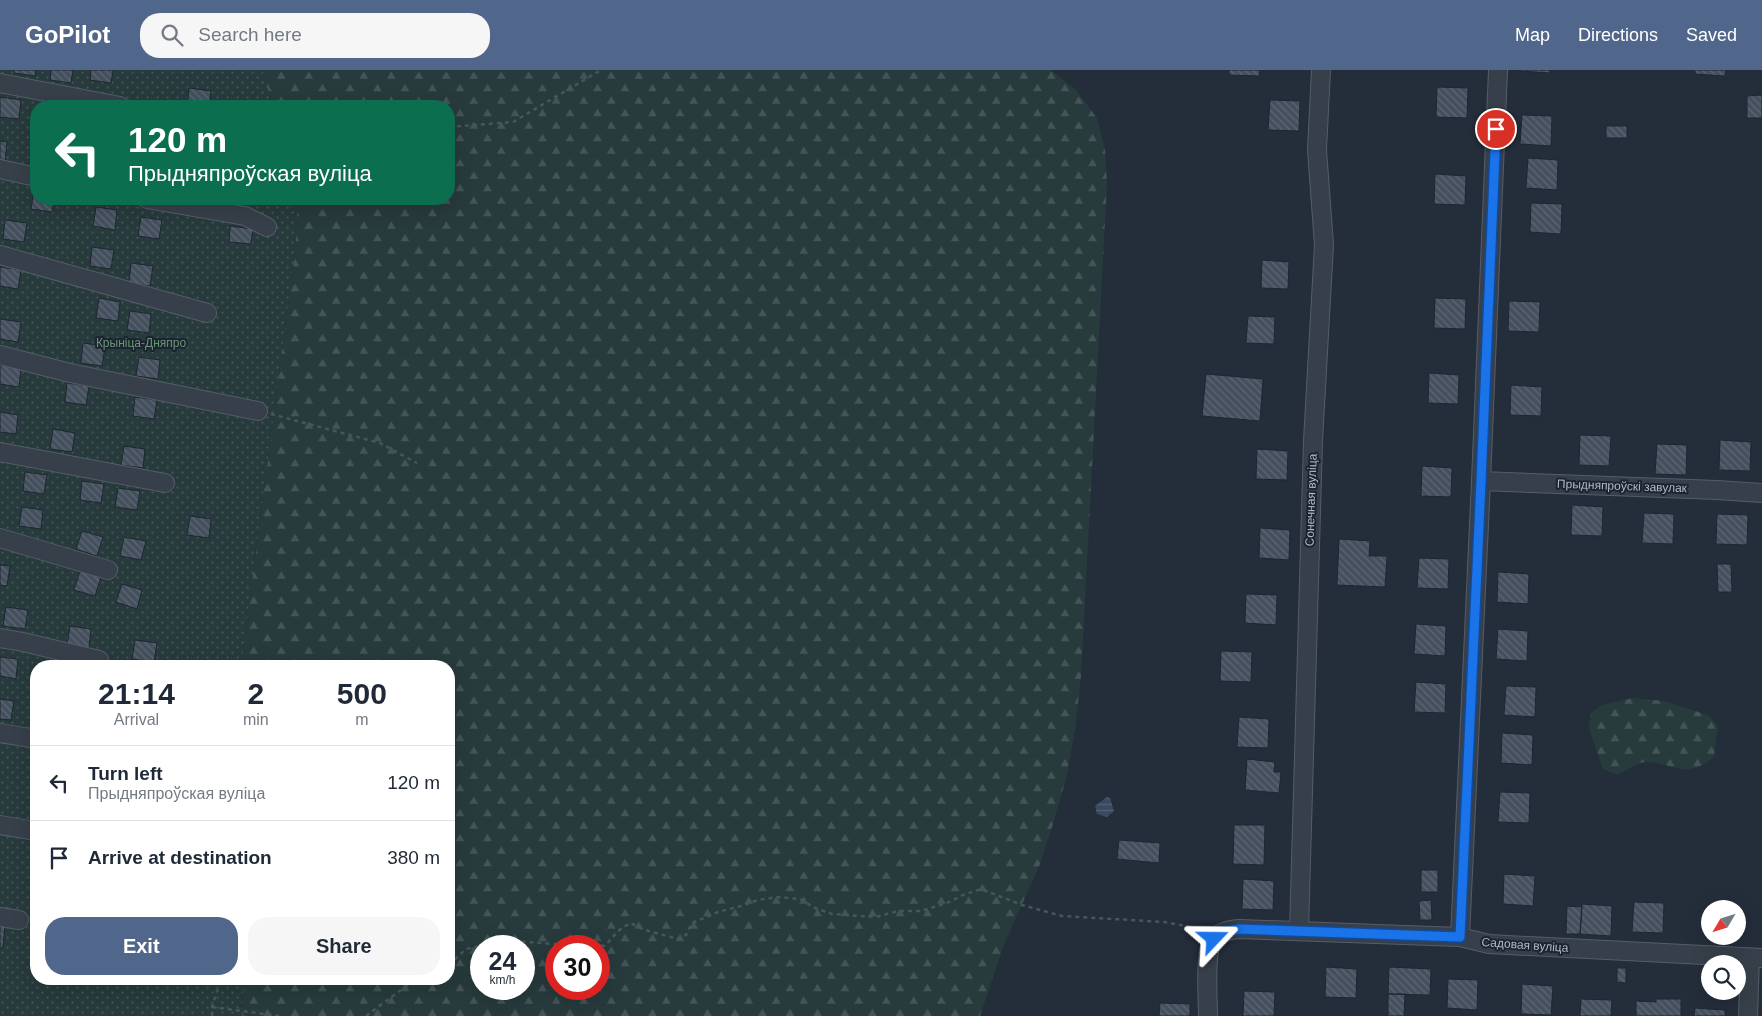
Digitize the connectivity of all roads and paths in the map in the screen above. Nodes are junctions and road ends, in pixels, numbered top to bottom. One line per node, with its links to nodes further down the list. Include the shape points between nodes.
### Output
1 (601, 70): 6 (path, via 513,122)
2 (1321, 70): 30 (street, Сонечная вуліца, via 1318,150 1324,245 1312,451)
3 (1498, 70): 17 (street)
4 (0, 83): 5 (street)
5 (89, 100)
6 (455, 127)
7 (0, 169): 8 (street)
8 (30, 176)
9 (182, 205): 10 (street, via 245,216)
10 (267, 226)
11 (0, 255): 12 (street)
12 (206, 313)
13 (0, 355): 14 (street)
14 (258, 411): 16 (path, via 380,443)
15 (0, 452): 18 (street)
16 (417, 463)
17 (1481, 482): 19 (street, Прыдняпроўскі завулак); 32 (street)
18 (165, 484)
19 (1762, 493)
20 (0, 538): 21 (street)
21 (108, 570)
22 (0, 638): 23 (street)
23 (99, 660)
24 (0, 734): 25 (street)
25 (30, 738)
26 (0, 825): 27 (street)
27 (30, 830)
28 (0, 917): 29 (street)
29 (19, 920)
30 (1299, 931): 31 (street, Садовая вуліца, via 1239,929); 32 (street, Садовая вуліца)
31 (1222, 932): 33 (path, via 1164,922 1062,916 981,889 922,911 898,911 876,917 832,914 800,899 778,897 718,912 692,923 686,935 678,939 630,923 605,946 580,942); 43 (street, via 1208,950)
32 (1460, 937): 35 (street, Садовая вуліца, via 1489,944)
33 (535, 943)
34 (470, 948): 36 (path)
35 (1756, 958): 44 (street)
36 (455, 960)
37 (219, 985): 39 (path)
38 (408, 985): 42 (path)
39 (212, 1006): 40 (path); 41 (path)
40 (212, 1016)
41 (279, 1016)
42 (366, 1016)
43 (1208, 1016)
44 (1748, 1016)

